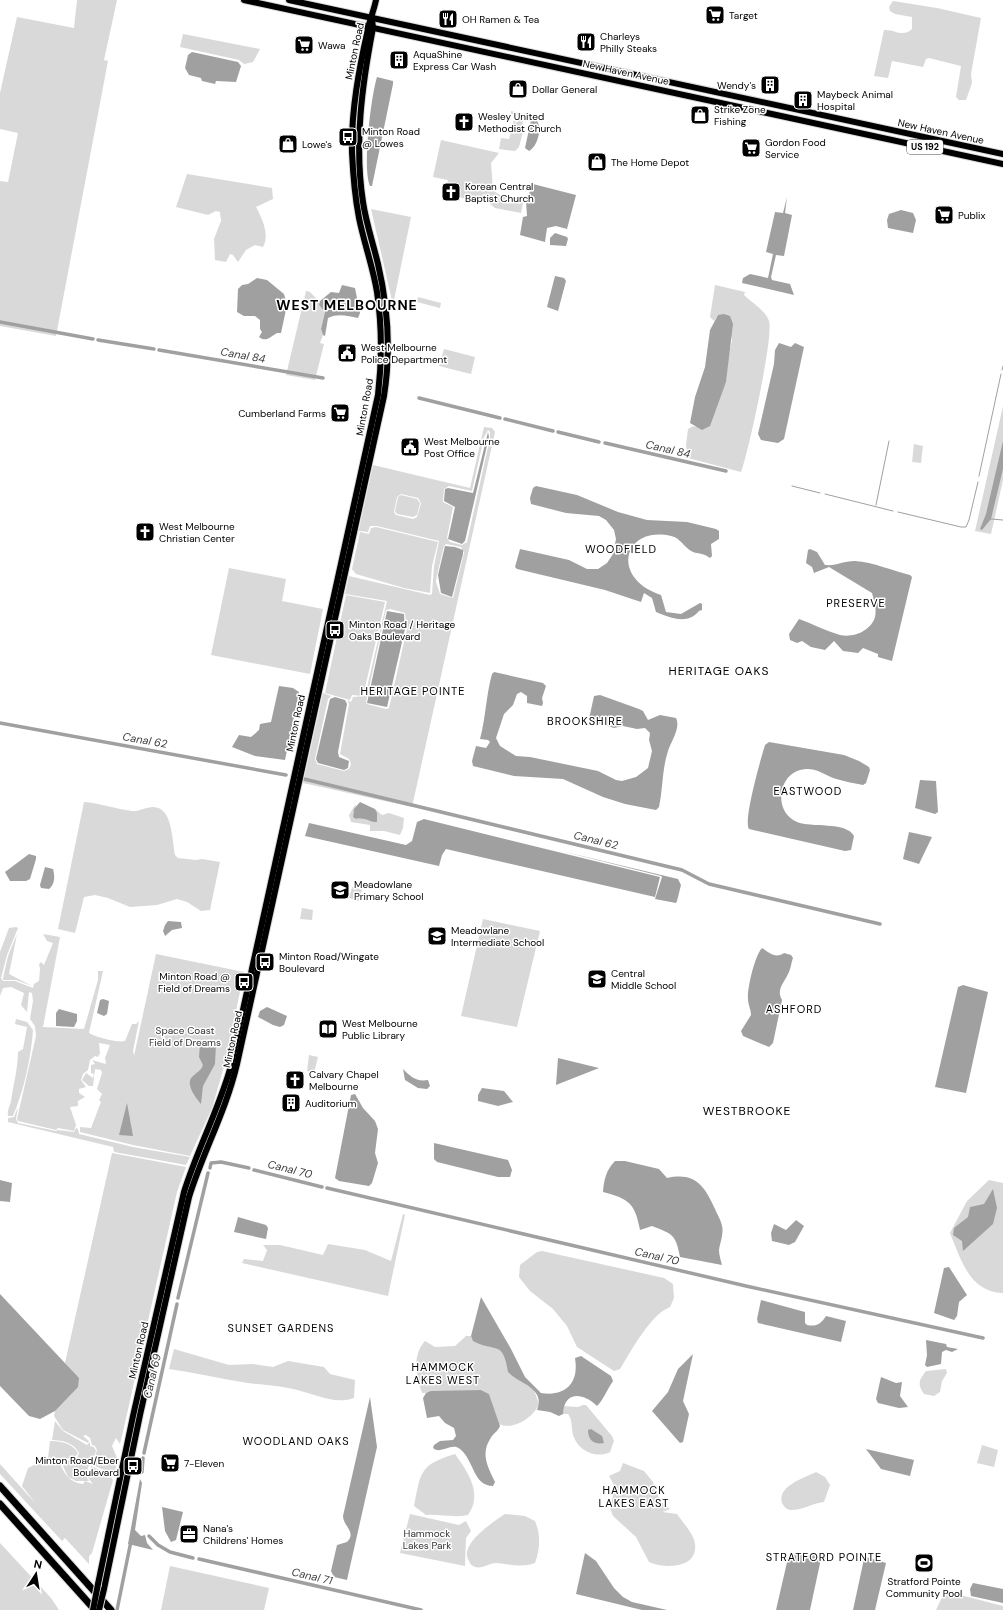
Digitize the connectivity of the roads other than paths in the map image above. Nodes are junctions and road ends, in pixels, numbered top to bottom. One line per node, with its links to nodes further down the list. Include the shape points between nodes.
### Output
1 (245, 0): 5 (main road, New Haven Avenue / US 192)
2 (290, 0): 4 (main road, New Haven Avenue / US 192); 5 (main road, via 286,5)
3 (376, 0): 7 (main road, Minton Road)
4 (305, 3): 6 (main road, via 295,5); 7 (main road, New Haven Avenue / US 192)
5 (276, 7): 6 (main road, New Haven Avenue / US 192)
6 (289, 10): 8 (main road, New Haven Avenue / US 192)
7 (372, 18): 8 (main road, Minton Road); 9 (main road, New Haven Avenue / US 192)
8 (371, 27): 11 (main road, New Haven Avenue / US 192); 31 (main road, Minton Road, via 355,102 352,153 359,218)
9 (529, 52): 10 (main road, New Haven Avenue / US 192); 11 (main road)
10 (541, 54): 12 (main road); 13 (main road, New Haven Avenue / US 192)
11 (513, 58): 12 (main road, New Haven Avenue / US 192)
12 (527, 61): 15 (main road, New Haven Avenue / US 192)
13 (597, 67): 14 (main road, New Haven Avenue / US 192); 15 (main road)
14 (610, 69): 16 (main road); 17 (main road, New Haven Avenue / US 192)
15 (580, 73): 16 (main road, New Haven Avenue / US 192)
16 (592, 75): 19 (main road, New Haven Avenue / US 192)
17 (732, 96): 18 (main road, New Haven Avenue / US 192); 19 (main road)
18 (756, 101): 20 (main road, via 736,99); 21 (main road, New Haven Avenue / US 192)
19 (716, 102): 20 (main road, New Haven Avenue / US 192)
20 (729, 105): 23 (main road, New Haven Avenue / US 192)
21 (782, 107): 22 (main road, New Haven Avenue / US 192); 23 (main road)
22 (792, 109): 24 (main road, via 782,111); 25 (main road, New Haven Avenue / US 192)
23 (762, 112): 24 (main road, New Haven Avenue / US 192)
24 (778, 116): 26 (main road, New Haven Avenue / US 192)
25 (861, 124): 26 (main road); 27 (main road, New Haven Avenue / US 192)
26 (847, 130): 28 (main road, New Haven Avenue / US 192)
27 (893, 131): 28 (main road, via 880,134); 29 (main road, New Haven Avenue / US 192)
28 (878, 137): 30 (main road, New Haven Avenue / US 192)
29 (1003, 154)
30 (1003, 164)
31 (379, 287): 32 (main road, Minton Road, via 387,321 388,350 384,396); 33 (main road, Minton Road, via 381,362 378,395)
32 (237, 1064): 33 (main road); 34 (main road, Minton Road)
33 (230, 1069): 34 (main road); 37 (main road, Minton Road, bridge, via 215,1115 193,1164 184,1192 133,1416)
34 (234, 1076): 38 (main road, Minton Road, bridge, via 221,1117 197,1171 189,1197)
35 (0, 1486): 39 (highway)
36 (0, 1504): 37 (highway)
37 (94, 1610)
38 (99, 1610)
39 (111, 1610)

